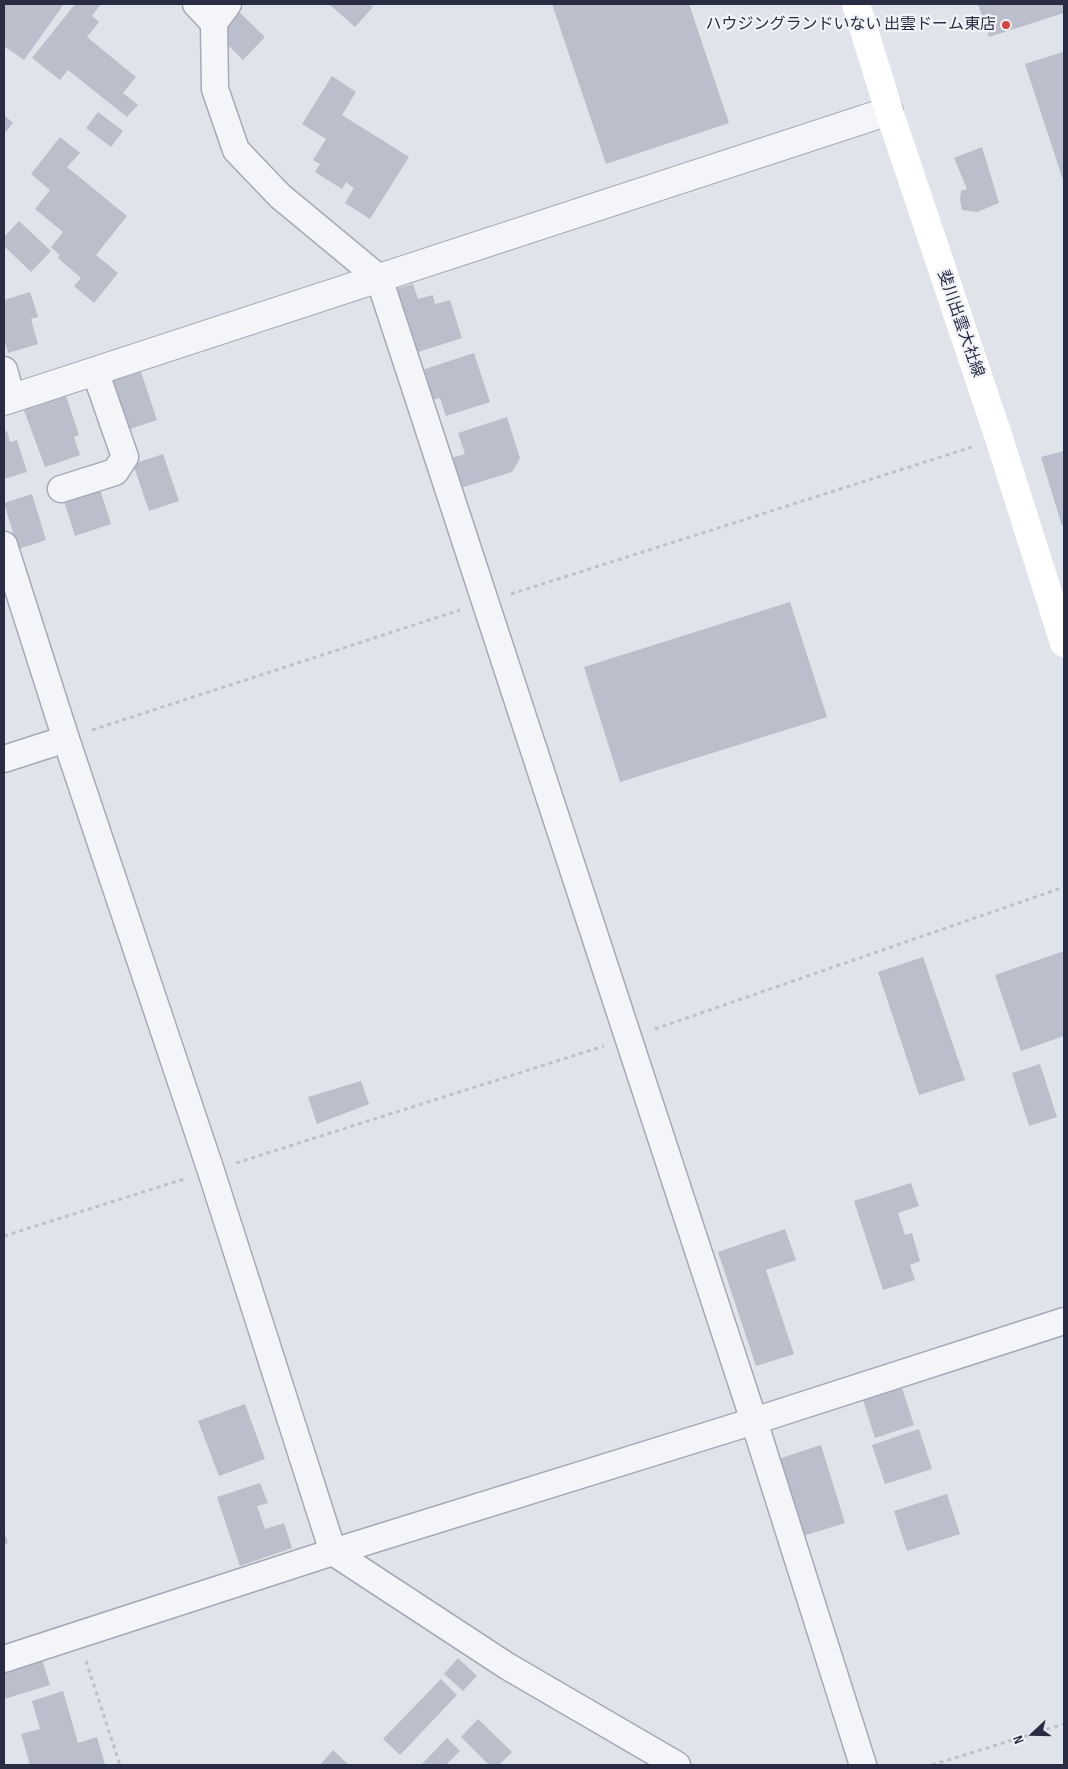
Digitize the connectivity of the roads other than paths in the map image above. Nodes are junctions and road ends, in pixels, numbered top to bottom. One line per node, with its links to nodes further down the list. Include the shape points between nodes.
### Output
1 (196, 4): 3 (street)
2 (856, 4): 4 (main road, 斐川出雲大社線)
3 (221, 14): 5 (street, via 216,89 236,150 280,196)
4 (889, 111): 5 (street); 11 (main road, 斐川出雲大社線)
5 (379, 278): 7 (street); 15 (street)
6 (4, 370): 8 (street)
7 (95, 372): 8 (street); 9 (street, via 125,458 116,472)
8 (8, 400)
9 (61, 489)
10 (4, 545): 12 (street)
11 (1064, 643)
12 (66, 738): 13 (street); 16 (street, via 211,1171)
13 (4, 759)
14 (1064, 1321): 15 (street)
15 (754, 1421): 16 (street); 19 (street)
16 (333, 1552): 17 (street); 18 (street, via 508,1666)
17 (4, 1659)
18 (677, 1765)
19 (863, 1765)

